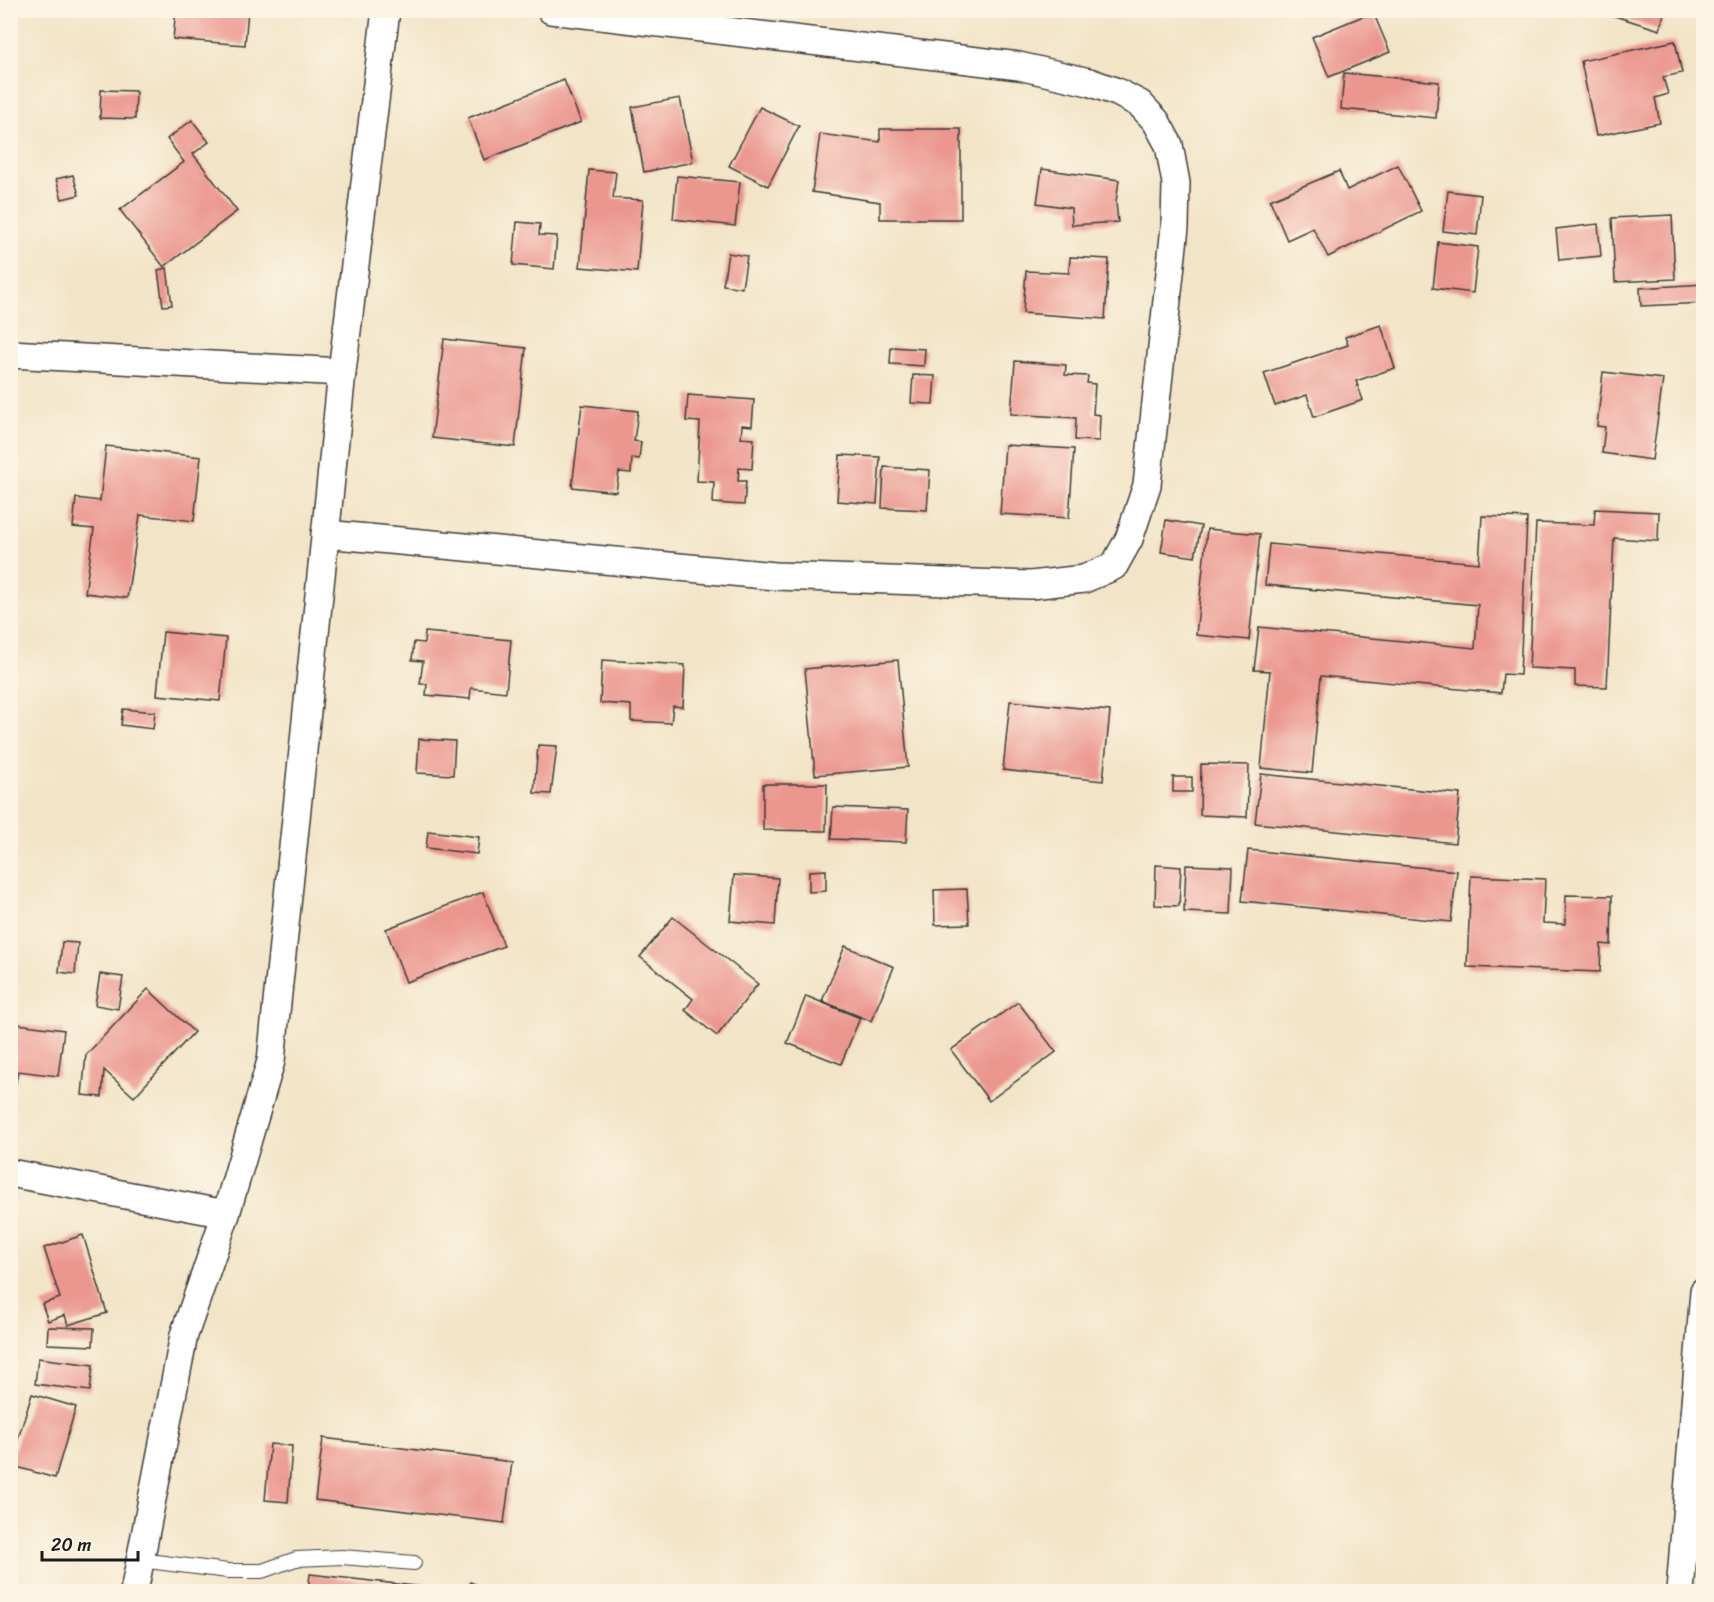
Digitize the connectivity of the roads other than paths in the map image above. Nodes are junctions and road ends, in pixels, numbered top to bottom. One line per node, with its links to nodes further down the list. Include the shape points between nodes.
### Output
1 (386, 10): 4 (street)
2 (551, 10): 5 (street, via 1019,66 1089,82 1140,104 1156,121 1169,145 1176,205 1147,485 1129,539 1114,566 1084,579 1030,585 775,576)
3 (10, 354): 4 (street)
4 (342, 372): 5 (street)
5 (325, 534): 7 (street, via 271,1061)
6 (10, 1173): 7 (street)
7 (226, 1214): 9 (street, via 184,1335)
8 (1704, 1292): 12 (street)
9 (140, 1560): 10 (lane, via 228,1571 262,1571 296,1559); 11 (street)
10 (414, 1563)
11 (134, 1592)
12 (1680, 1592)

